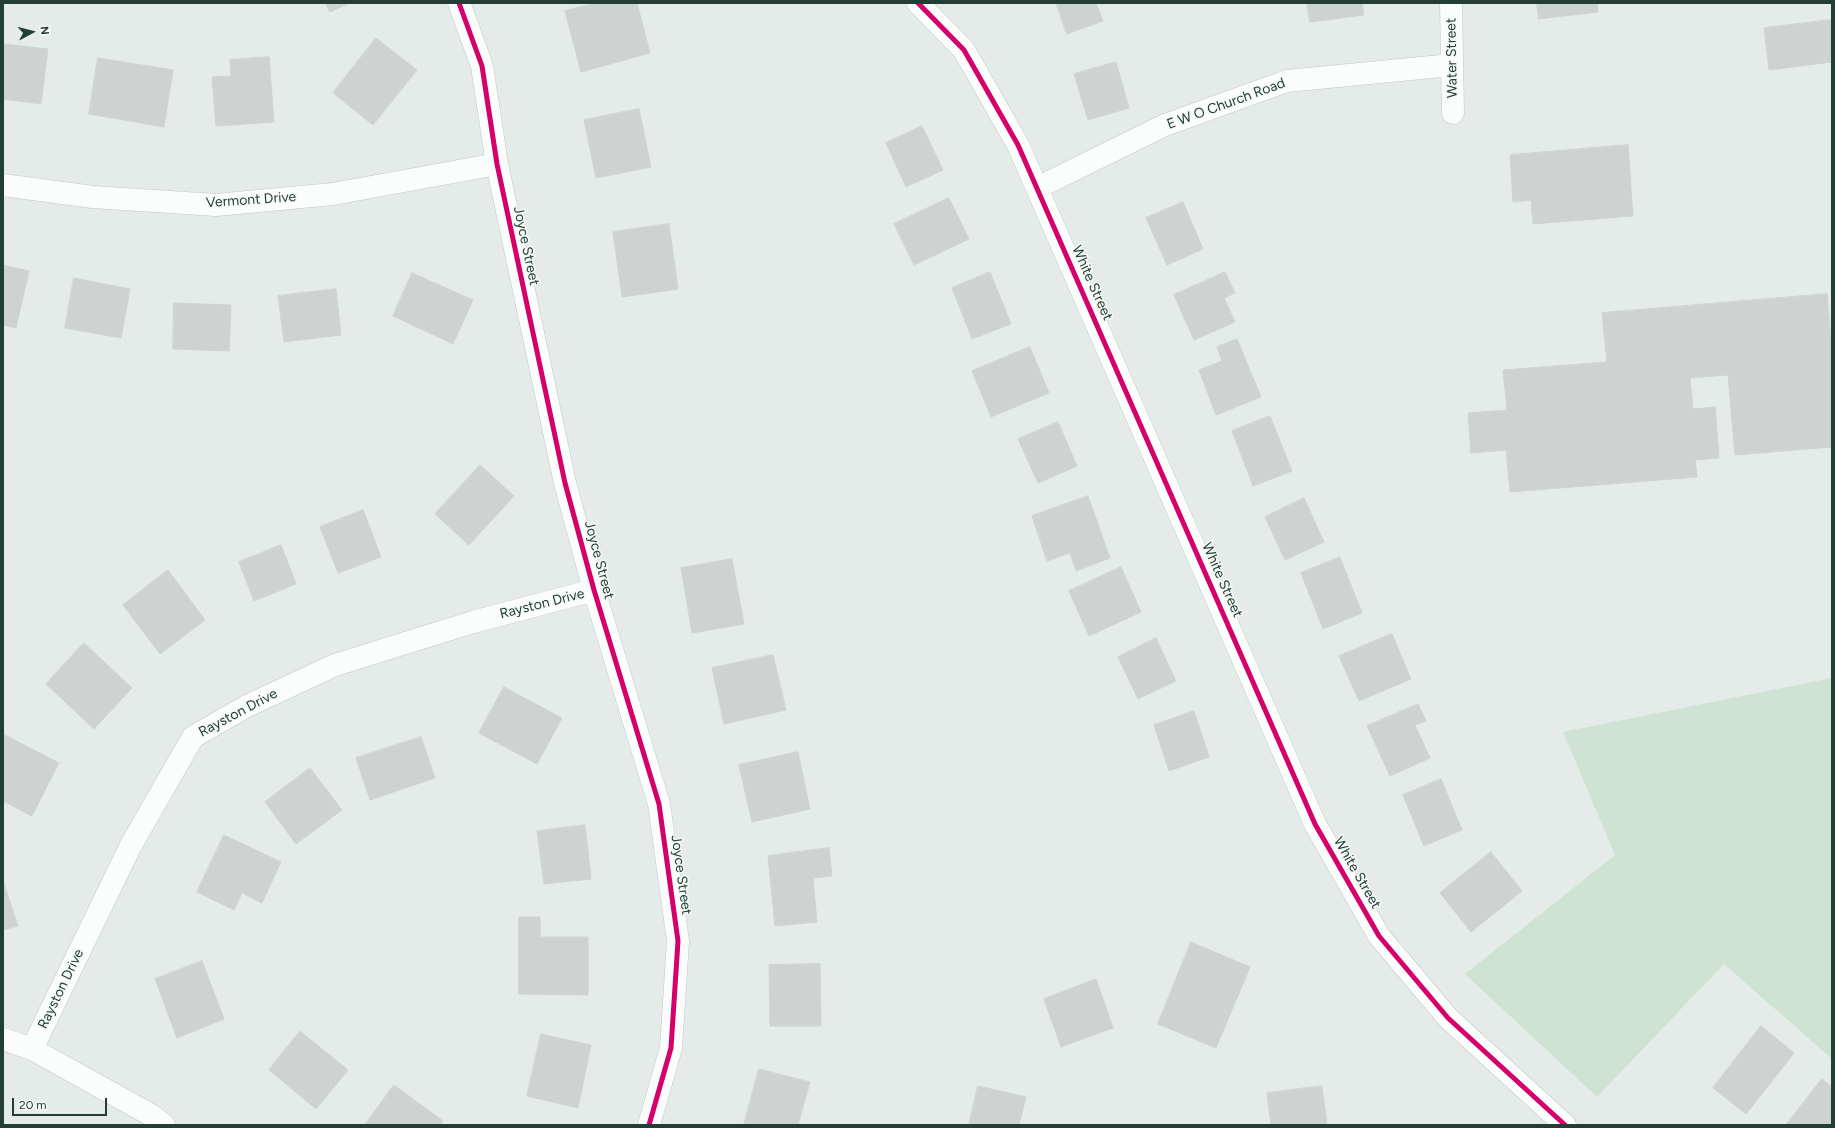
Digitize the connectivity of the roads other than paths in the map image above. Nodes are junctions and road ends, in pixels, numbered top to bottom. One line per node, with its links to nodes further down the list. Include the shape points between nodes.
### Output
1 (459, 3): 6 (street, Joyce Street, via 482,66)
2 (918, 3): 8 (street, White Street, via 964,50 1018,145)
3 (1451, 3): 4 (street, Water Street)
4 (1452, 65): 5 (street, Water Street); 8 (street, E W O Church Road, via 1287,81 1165,125)
5 (1453, 113)
6 (496, 164): 7 (street, Vermont Drive, via 333,194 216,205 93,197); 9 (street, Joyce Street, via 565,483)
7 (3, 185)
8 (1037, 188): 14 (street, White Street, via 1319,831 1379,936 1448,1018)
9 (594, 590): 11 (street, Rayston Drive, via 473,622 335,665 247,706 193,737 131,845); 13 (street, Joyce Street, via 659,804 678,941 671,1048)
10 (3, 1039): 11 (street)
11 (32, 1049): 12 (street, via 151,1115)
12 (164, 1125)
13 (650, 1125)
14 (1565, 1125)

